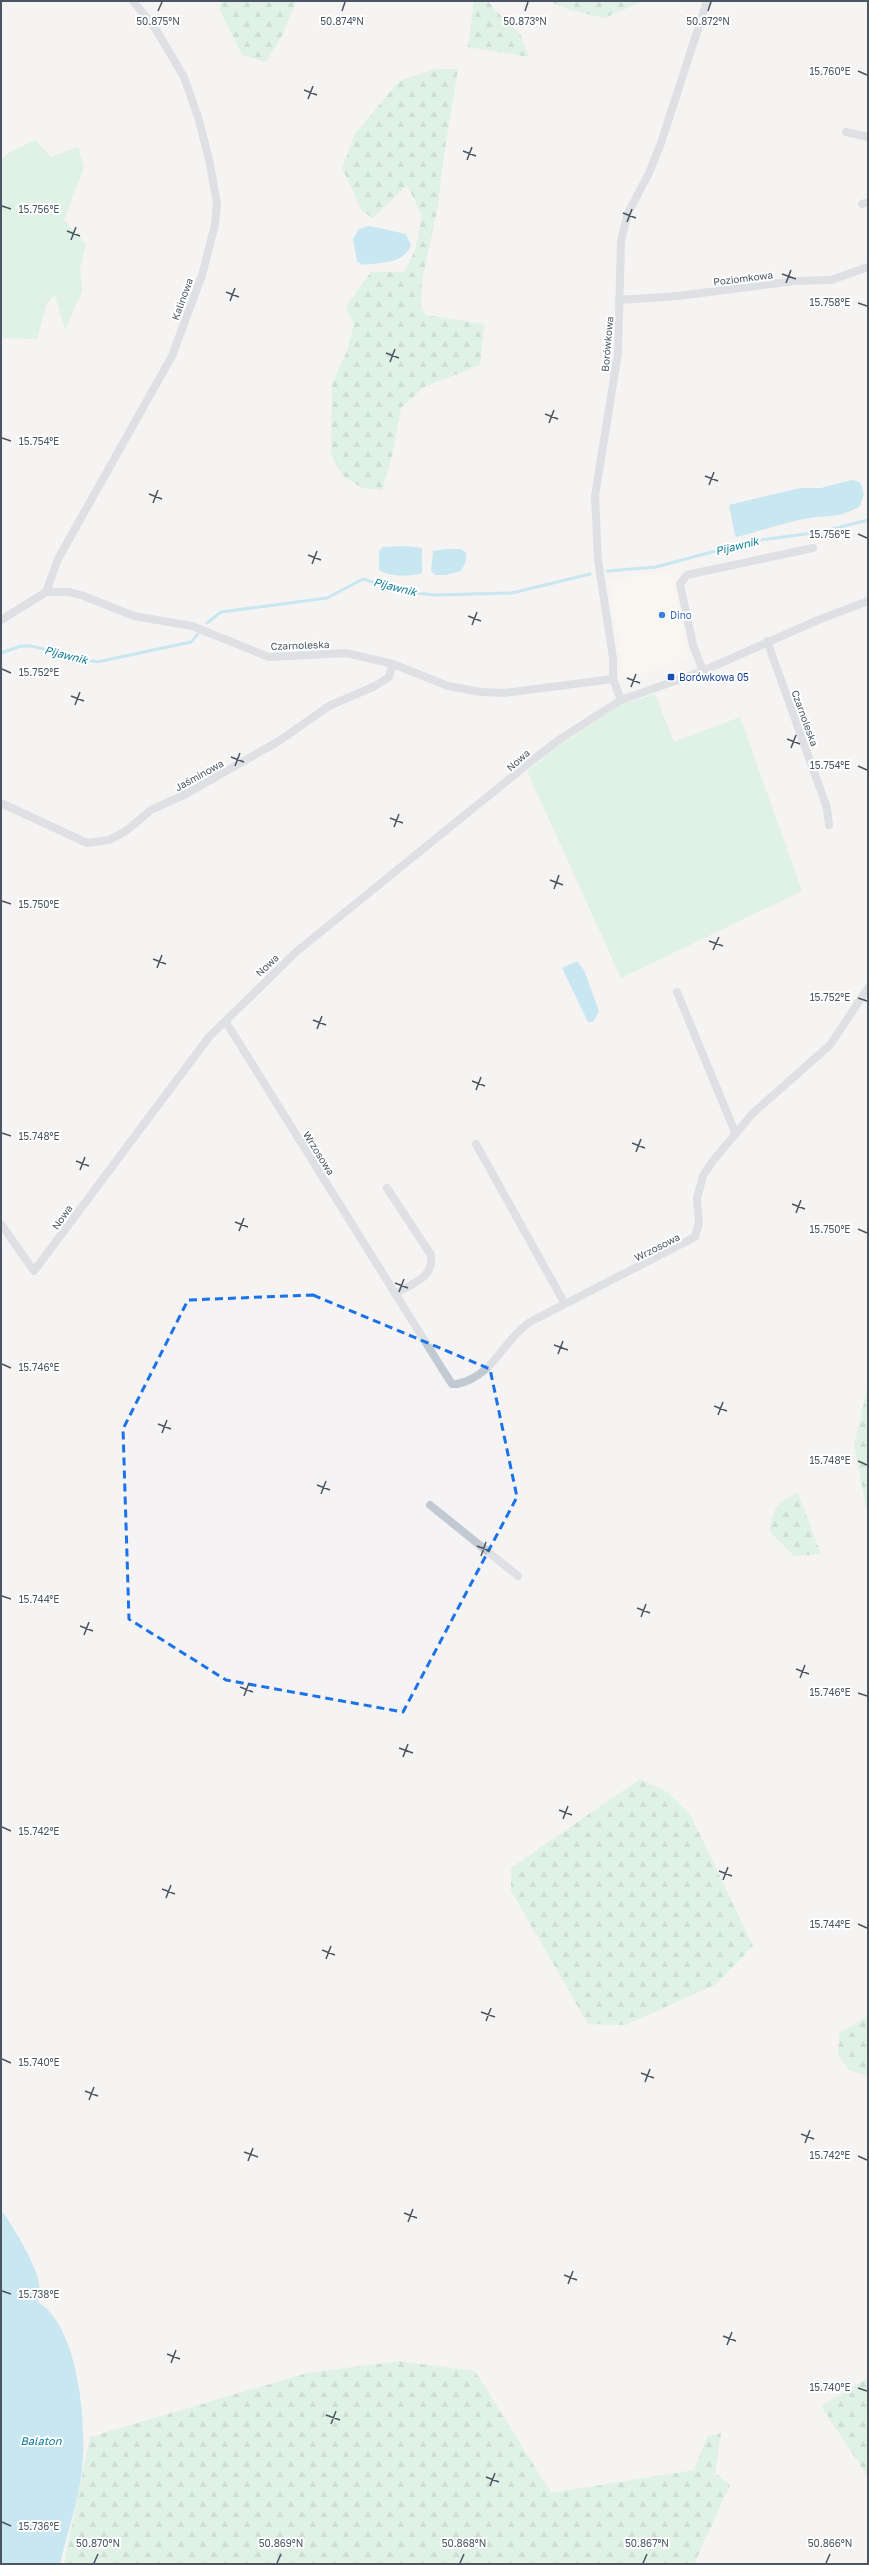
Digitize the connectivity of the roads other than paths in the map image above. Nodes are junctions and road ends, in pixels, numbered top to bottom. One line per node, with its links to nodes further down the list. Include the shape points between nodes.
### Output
1 (133, 1): 8 (street, Kalinowa, via 155,28 184,77 209,159 216,203 215,225 202,275 172,356 58,559)
2 (706, 1): 6 (street, Borówkowa, via 661,143 624,223 619,257)
3 (846, 132): 4 (street)
4 (868, 137)
5 (868, 267): 6 (street, Poziomkowa, via 831,280 795,281 678,296)
6 (619, 300): 14 (street, Borówkowa, via 618,353 595,496 598,560 613,658)
7 (813, 548): 13 (street, via 687,575 680,584 693,645)
8 (46, 592): 10 (street); 12 (street, Czarnoleska, via 81,595 134,616 192,626 269,657 346,653)
9 (868, 601): 11 (street)
10 (1, 620)
11 (767, 641): 13 (street); 17 (street, Czarnoleska, via 827,808)
12 (393, 664): 14 (street, Czarnoleska, via 448,686 481,692 504,693); 16 (street, Jaśminowa, via 389,676 375,686 329,706 279,741 186,794 151,810 126,831 109,840 87,843)
13 (702, 671): 15 (street)
14 (613, 678): 15 (street, Borówkowa)
15 (621, 700): 20 (street, Nowa, via 534,758 450,830 296,952)
16 (1, 803)
17 (829, 825)
18 (868, 988): 21 (street, Wrzosowa, via 830,1045 771,1095)
19 (676, 992): 21 (street)
20 (226, 1022): 24 (street, Nowa, via 209,1037 193,1057 34,1271); 25 (street, Wrzosowa)
21 (735, 1132): 26 (street, Wrzosowa, via 704,1176 697,1198 699,1223 695,1237)
22 (476, 1144): 26 (street)
23 (387, 1188): 25 (street, via 431,1255 432,1266 429,1273)
24 (1, 1224)
25 (396, 1294): 26 (street, Wrzosowa, via 452,1384 457,1384 488,1368 520,1329)
26 (564, 1304)
27 (430, 1505): 28 (street)
28 (518, 1576)

